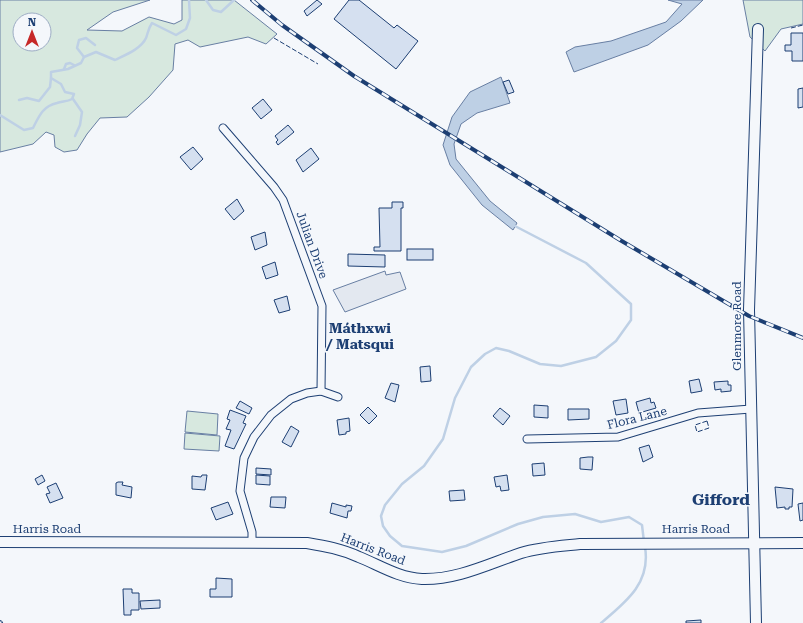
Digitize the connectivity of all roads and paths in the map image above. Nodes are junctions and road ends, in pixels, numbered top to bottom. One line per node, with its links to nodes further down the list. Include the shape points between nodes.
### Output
1 (758, 29): 5 (street, Glenmore Road, via 749,310)
2 (223, 128): 3 (street, Julian Drive, via 274,187 286,206 322,306)
3 (321, 391): 4 (street); 8 (street, via 307,393 280,406 261,426 248,447 241,468 240,491 252,532)
4 (338, 397)
5 (751, 409): 6 (street, Flora Lane, via 698,413 618,437); 9 (street, Glenmore Road)
6 (527, 439)
7 (0, 542): 8 (street, Harris Road)
8 (252, 542): 9 (street, Harris Road, via 307,543 333,547 394,573 420,579 447,578 548,547 621,542)
9 (754, 542): 10 (street, Harris Road); 11 (street, Glenmore Road)
10 (803, 543)
11 (756, 623)

